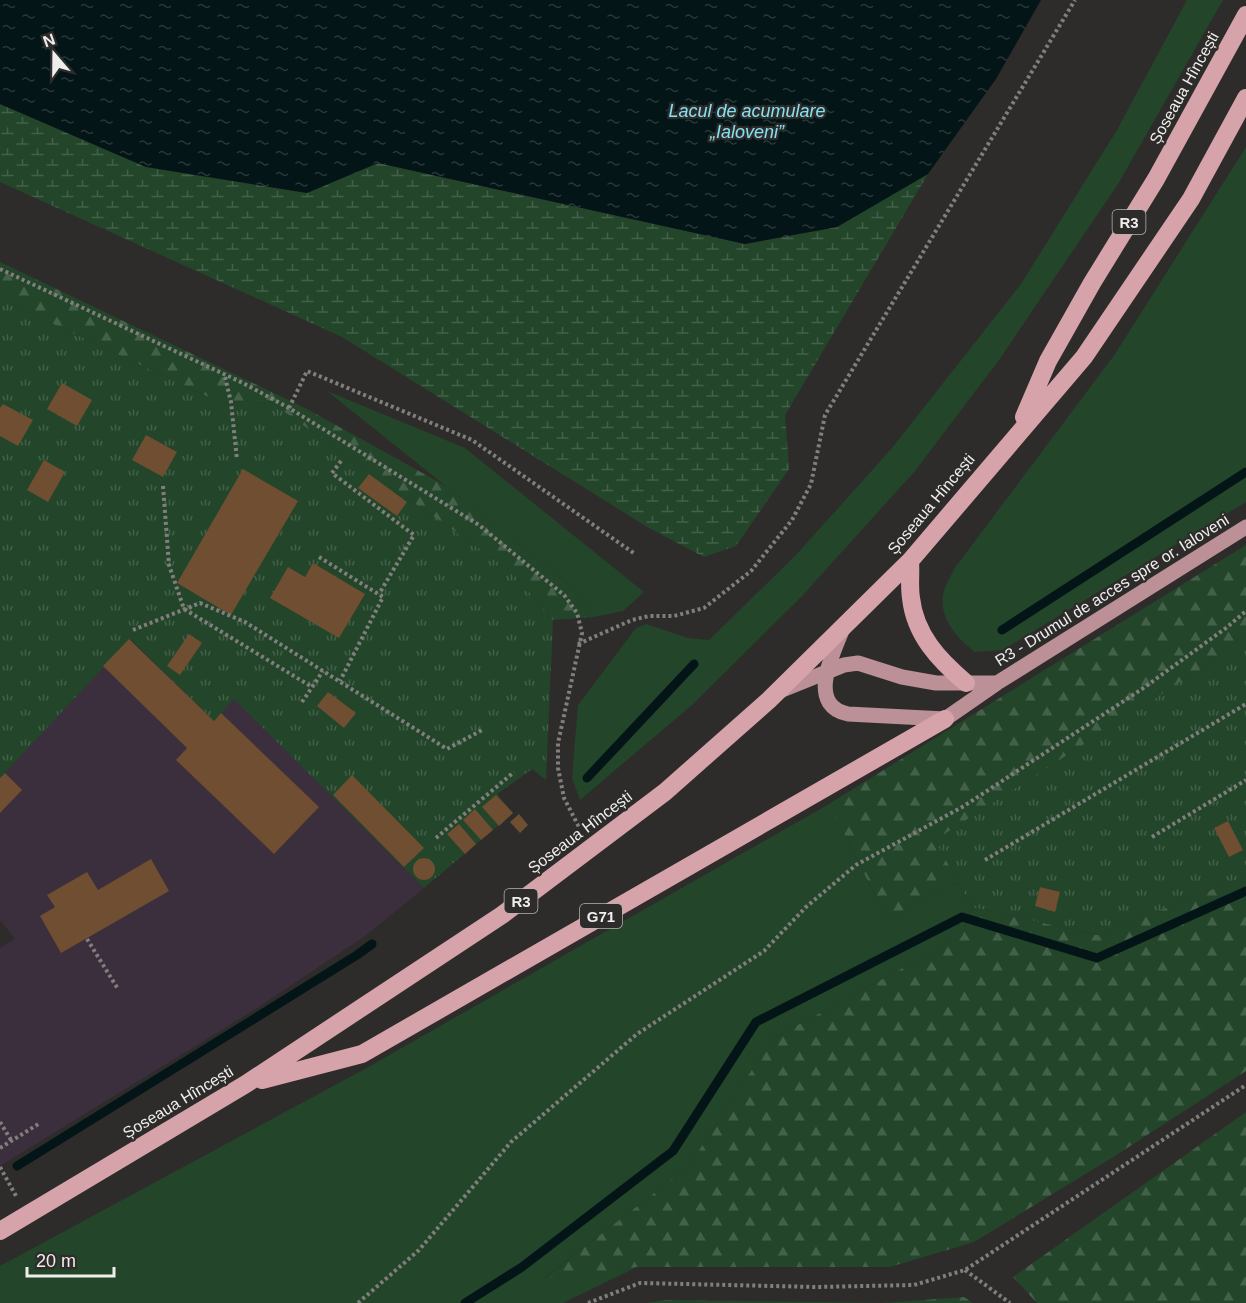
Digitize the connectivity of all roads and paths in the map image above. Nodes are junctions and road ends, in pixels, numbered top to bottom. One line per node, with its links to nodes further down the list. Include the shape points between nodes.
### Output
1 (1075, 0): 20 (path, via 825,415 812,484 792,520 751,571 704,608 632,620)
2 (1246, 15): 7 (highway, Șoseaua Hîncești / R3, via 1156,179 1048,361)
3 (1246, 98): 7 (highway, Șoseaua Hîncești / R3, via 1191,199 1135,283 1084,357)
4 (0, 269): 5 (path)
5 (225, 376): 6 (path); 8 (path)
6 (289, 408): 12 (path, via 307,371 472,440); 20 (path, via 479,525 551,583 577,613 582,633)
7 (1018, 432): 14 (highway, Șoseaua Hîncești / R3)
8 (237, 460)
9 (341, 461): 15 (path, via 332,473 414,535)
10 (163, 486): 16 (path, via 169,565)
11 (1246, 528): 25 (main road, R3 - Drumul de acces spre or. Ialoveni / G71)
12 (635, 554)
13 (319, 557): 15 (path)
14 (910, 561): 18 (highway, Șoseaua Hîncești / R3); 24 (highway, via 911,599 924,638 936,656)
15 (379, 594): 23 (path, via 383,597)
16 (184, 609): 19 (path); 21 (path, via 201,603 244,622); 26 (path)
17 (1246, 611): 50 (path, via 1142,689 964,806 856,864 806,907 764,951 637,1034 511,1142 419,1250)
18 (844, 627): 22 (main road); 27 (highway, Șoseaua Hîncești / R3)
19 (133, 630)
20 (578, 644): 36 (path, via 558,744 558,768 564,798)
21 (322, 671): 23 (path); 26 (path)
22 (826, 671): 24 (main road, R3 - Drumul de acces spre or. Ialoveni, via 858,663 902,677); 27 (main road, R3 - Drumul de acces spre or. Ialoveni); 30 (main road, via 826,696 838,712)
23 (339, 681): 31 (path, via 447,749)
24 (966, 683): 25 (main road, R3 - Drumul de acces spre or. Ialoveni)
25 (997, 683): 30 (main road, R3 - Drumul de acces spre or. Ialoveni / G71)
26 (312, 687): 28 (path)
27 (778, 692): 36 (highway, Șoseaua Hîncești / R3, via 665,792)
28 (302, 702)
29 (1246, 704): 37 (path)
30 (945, 719): 40 (highway, G71, via 362,1054)
31 (484, 729)
32 (514, 772): 35 (path)
33 (1246, 780): 34 (path)
34 (1152, 837)
35 (436, 838)
36 (590, 849): 40 (highway, Șoseaua Hîncești / R3, via 502,915)
37 (985, 860)
38 (87, 939): 39 (path)
39 (118, 989)
40 (246, 1084): 47 (highway, Șoseaua Hîncești / R3)
41 (1246, 1085): 49 (path)
42 (0, 1122): 44 (path)
43 (40, 1123): 44 (path)
44 (12, 1140): 45 (path)
45 (0, 1148)
46 (0, 1167): 47 (path)
47 (27, 1215): 48 (highway, Șoseaua Hîncești / R3)
48 (0, 1231)
49 (965, 1270): 51 (path, via 914,1286 640,1283); 52 (path)
50 (358, 1303)
51 (588, 1303)
52 (1010, 1303)

